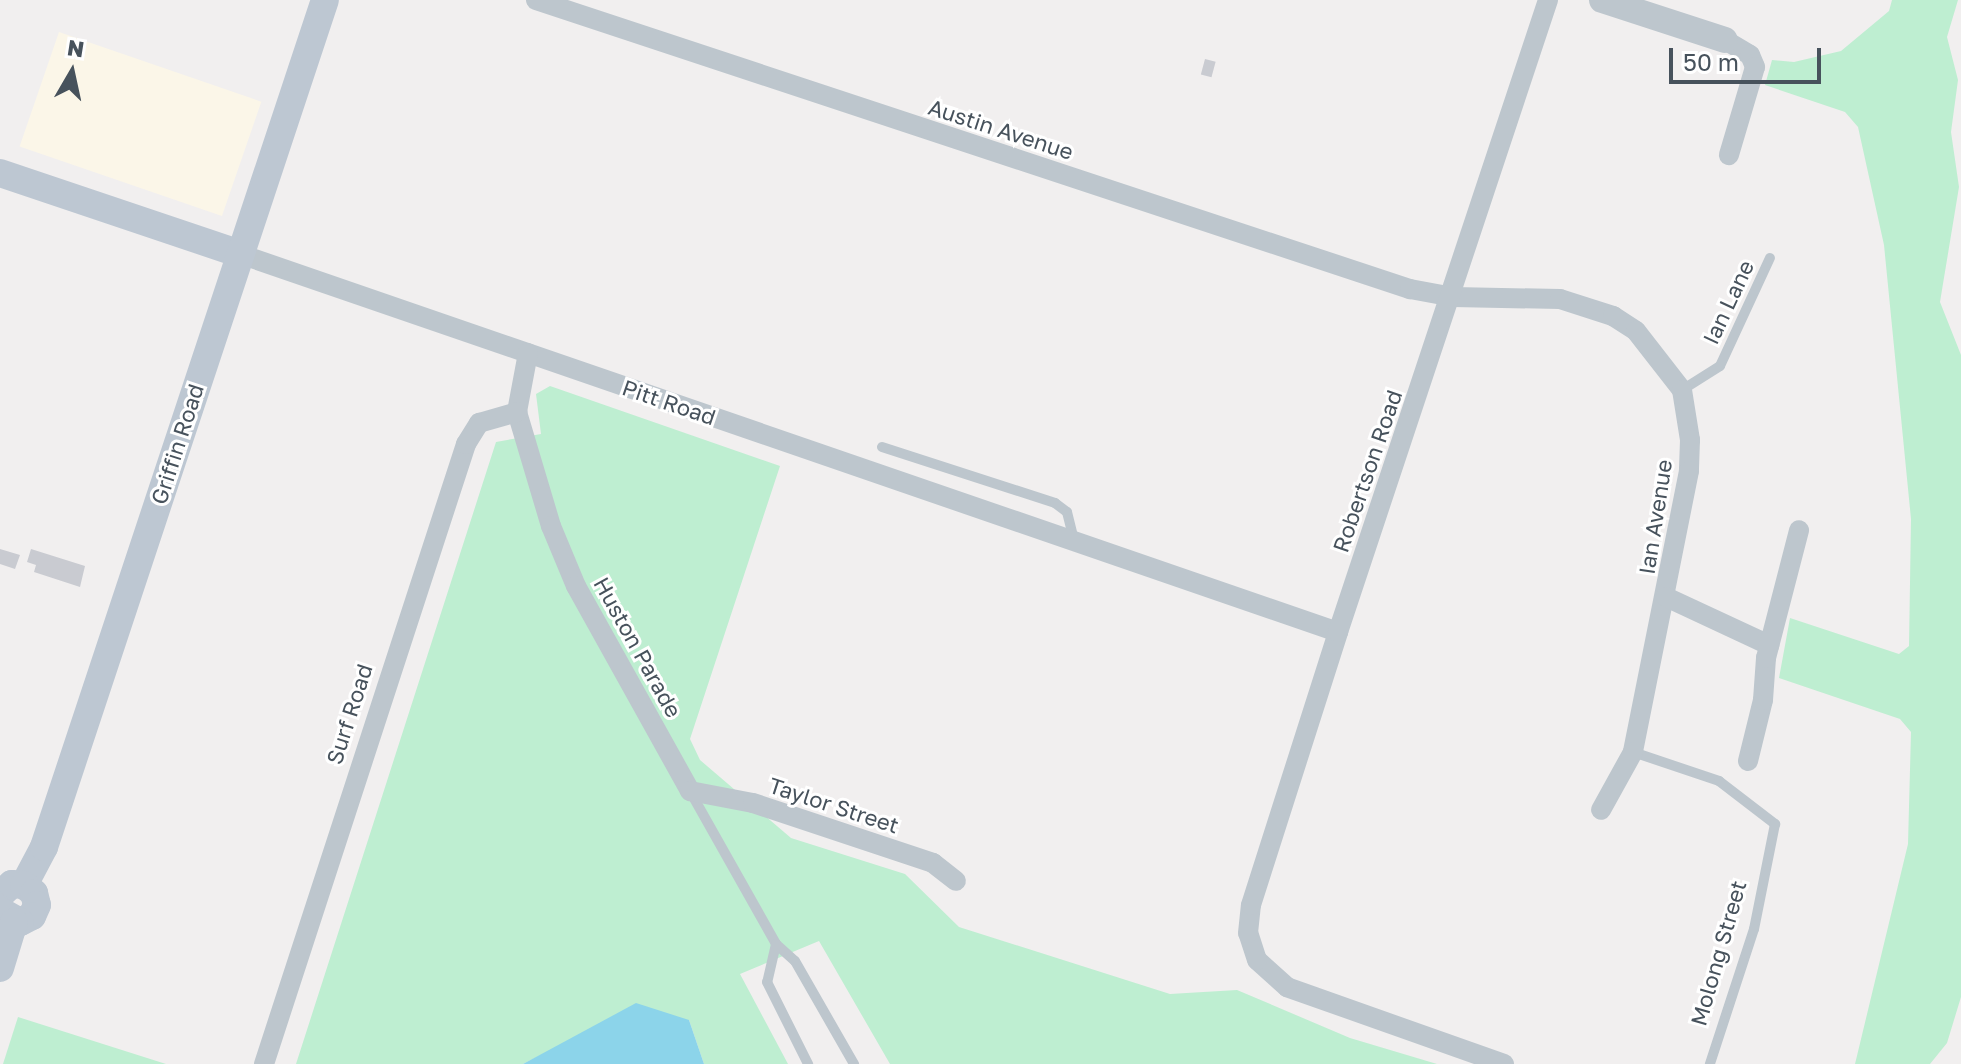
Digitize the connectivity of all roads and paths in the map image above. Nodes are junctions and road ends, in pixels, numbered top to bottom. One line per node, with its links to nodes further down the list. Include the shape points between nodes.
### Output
1 (325, 0): 8 (main road, Griffin Road)
2 (536, 0): 10 (street, Austin Avenue, via 1410,289)
3 (1548, 0): 10 (street, Robertson Road)
4 (1602, 0): 5 (street)
5 (1725, 40): 6 (street, via 1750,55 1755,67)
6 (1729, 155)
7 (0, 173): 8 (main road, Pitt Road)
8 (240, 254): 11 (street, Pitt Road); 25 (main road, Griffin Road, via 44,847)
9 (1770, 258): 12 (lane, Ian Lane, via 1720,366)
10 (1453, 297): 12 (street, Ian Avenue, via 1560,299 1599,310 1636,331); 18 (street, Robertson Road)
11 (528, 353): 13 (street, Huston Parade); 16 (street, Pitt Road)
12 (1682, 390): 17 (street, Ian Avenue, via 1689,471)
13 (517, 412): 22 (street, Huston Parade, via 567,565); 29 (street, Surf Road, via 479,423 460,458)
14 (882, 447): 16 (lane, via 1055,503 1067,512)
15 (1799, 530): 19 (street)
16 (1075, 545): 18 (street, Pitt Road)
17 (1666, 597): 19 (street); 20 (street, Ian Avenue)
18 (1338, 632): 32 (street, Robertson Road, via 1251,905 1248,933 1257,960 1287,987)
19 (1769, 645): 21 (street)
20 (1633, 752): 23 (street, Ian Avenue); 33 (lane, Molong Street, via 1719,781 1775,824 1754,929)
21 (1748, 761)
22 (690, 791): 24 (street, Taylor Street, via 753,803 933,863); 27 (lane, Huston Parade)
23 (1601, 810)
24 (956, 881)
25 (12, 890): 26 (main road, via 34,893 35,911)
26 (7, 917): 28 (main road)
27 (776, 944): 30 (lane, via 767,982); 31 (lane, Huston Parade, via 795,961)
28 (0, 968)
29 (264, 1064)
30 (808, 1064)
31 (854, 1064)
32 (1504, 1064)
33 (1710, 1064)

